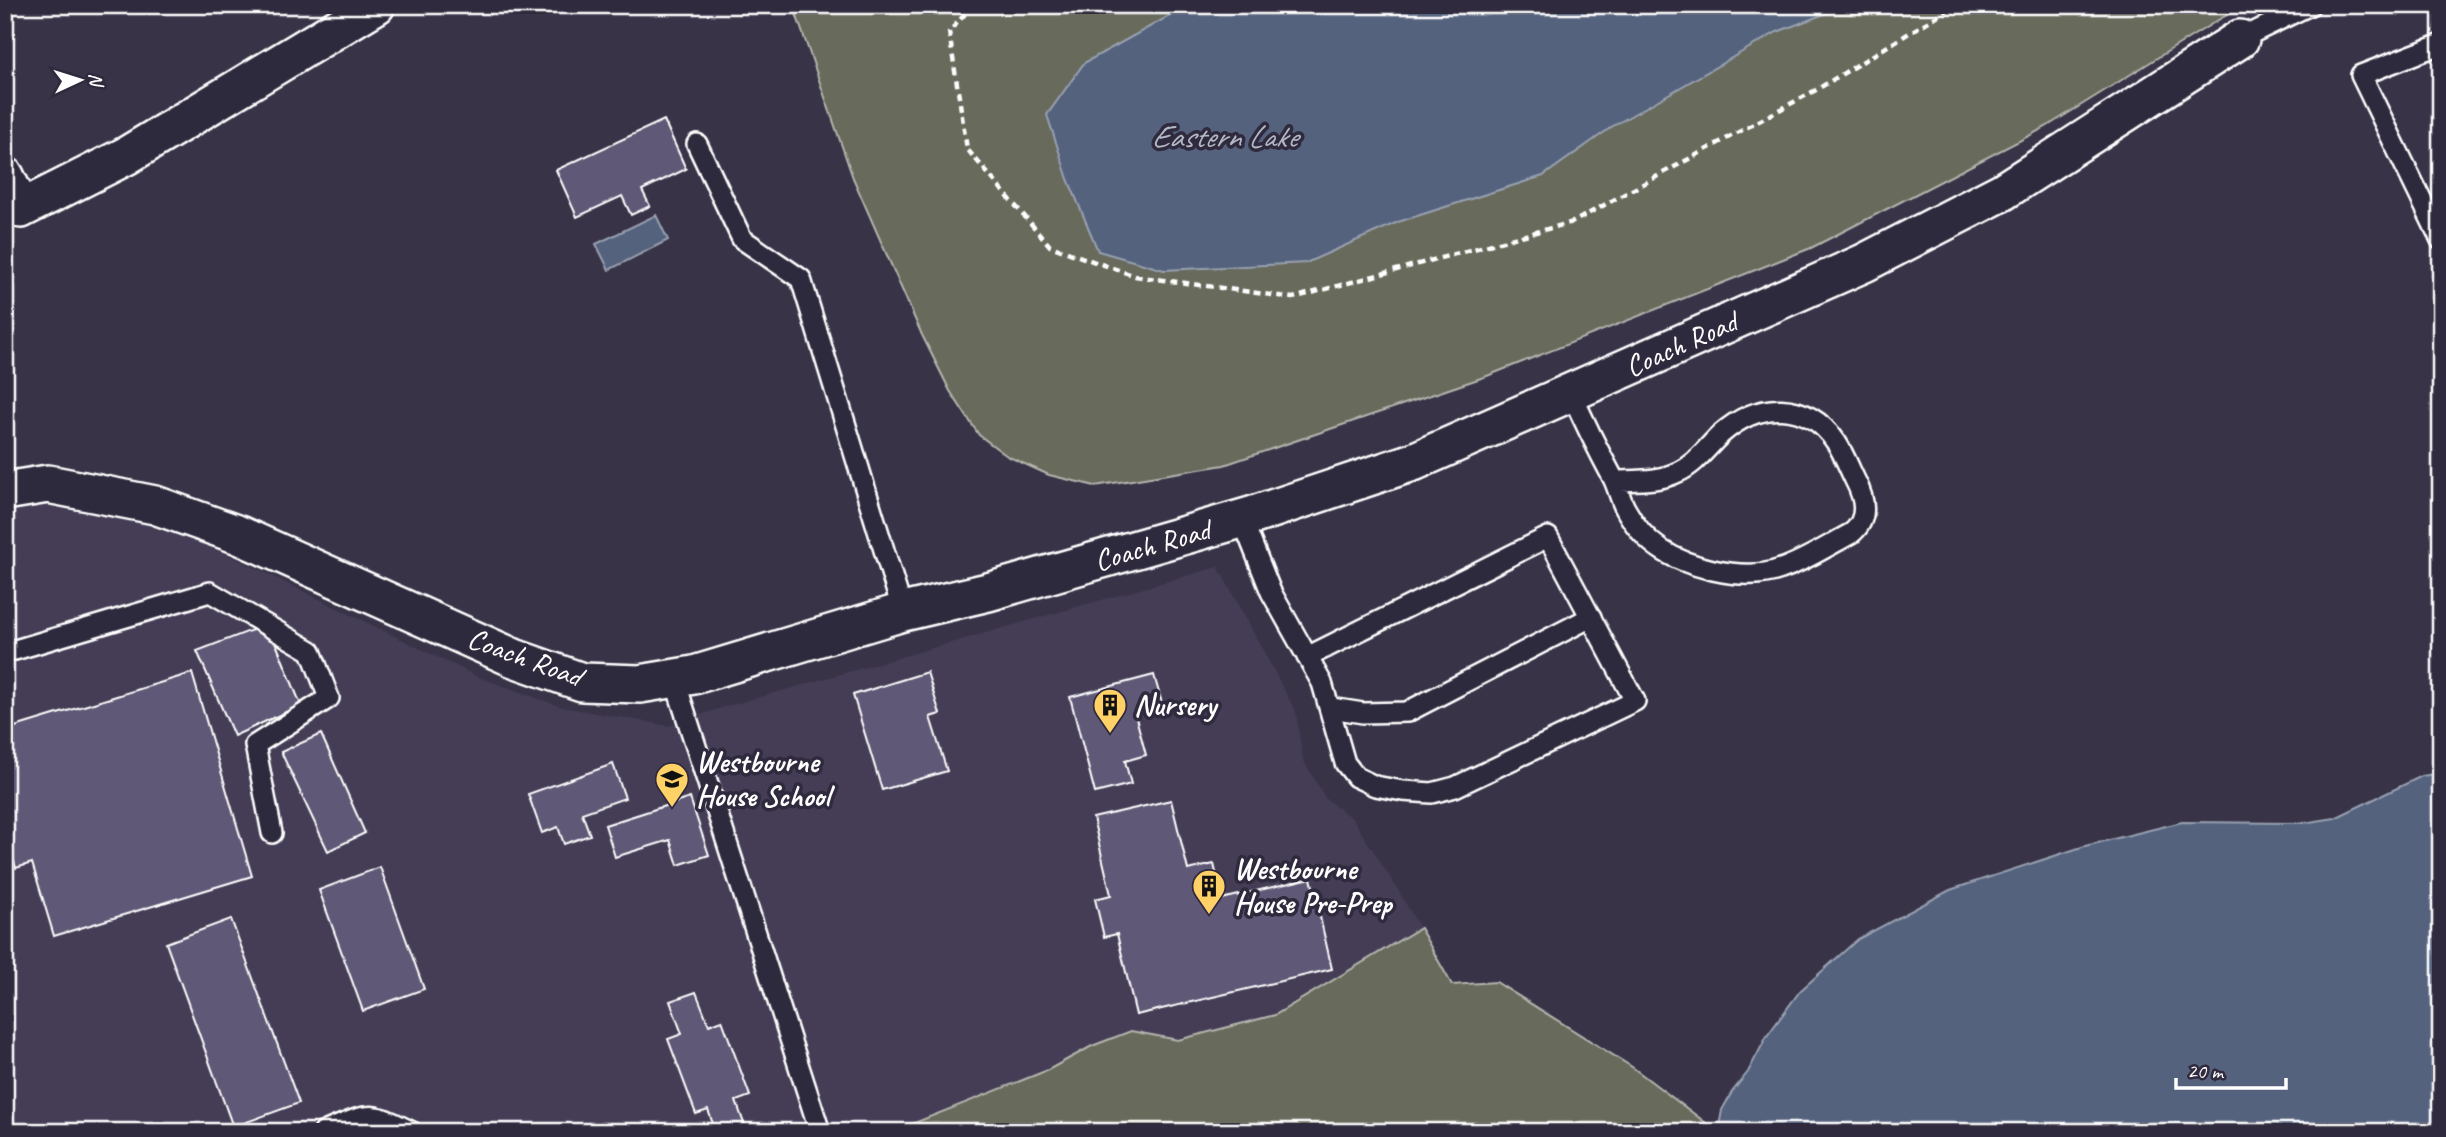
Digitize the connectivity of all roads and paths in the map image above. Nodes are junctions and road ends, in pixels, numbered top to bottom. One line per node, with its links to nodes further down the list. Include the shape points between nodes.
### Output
1 (376, 5): 9 (street, via 126,156)
2 (973, 5): 3 (path, via 949,32 967,149 1050,246 1135,276 1293,298 1573,222 1816,90)
3 (1955, 5)
4 (2310, 5): 5 (lane)
5 (2240, 39): 11 (street, Coach Road, via 2002,192 1864,263)
6 (2441, 44): 10 (lane, via 2361,75)
7 (697, 144): 15 (lane, via 742,239 802,279)
8 (5, 176): 9 (street)
9 (13, 213)
10 (2441, 240)
11 (1571, 392): 12 (lane); 14 (street, Coach Road, via 1413,462)
12 (1615, 481): 12 (lane, via 1625,508 1643,535 1665,554 1725,573 1758,575 1782,569 1852,533 1864,512 1863,496 1836,442 1816,421 1779,409 1740,419 1681,471 1660,480)
13 (5, 491): 19 (street, Coach Road, via 48,484 155,505 239,535 514,658 582,682 640,684)
14 (1242, 519): 15 (street, Coach Road); 18 (lane, via 1271,592)
15 (903, 612): 19 (street, Coach Road)
16 (1591, 617): 18 (lane, via 1548,537); 20 (lane, via 1407,712); 20 (lane, via 1635,701 1455,787 1432,793 1403,791 1356,778 1345,763)
17 (5, 650): 21 (lane, via 210,592 311,651 329,698 255,745)
18 (1307, 657): 20 (lane)
19 (674, 678): 24 (lane)
20 (1331, 709)
21 (272, 833)
22 (324, 1132): 23 (lane, via 366,1115)
23 (412, 1132)
24 (820, 1132)

